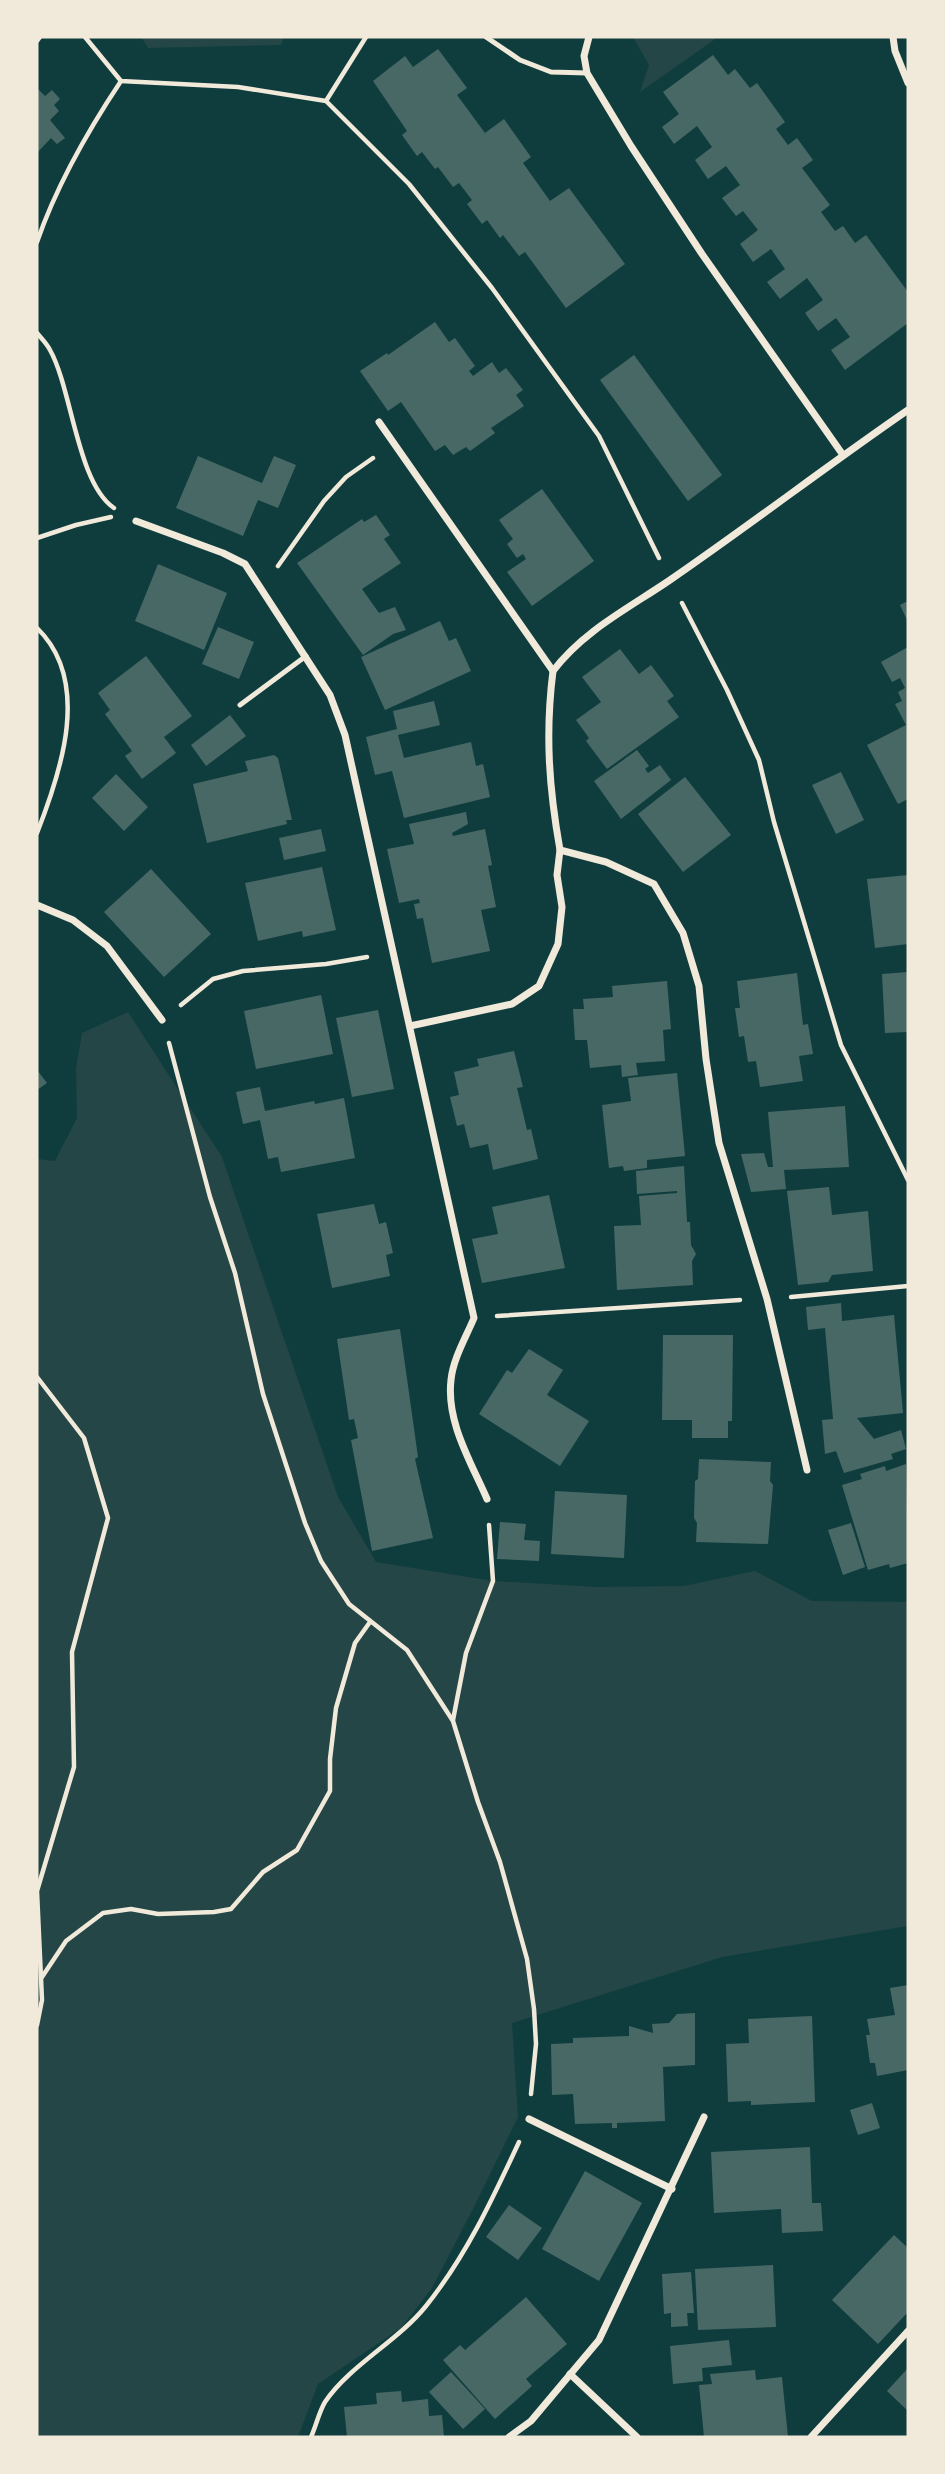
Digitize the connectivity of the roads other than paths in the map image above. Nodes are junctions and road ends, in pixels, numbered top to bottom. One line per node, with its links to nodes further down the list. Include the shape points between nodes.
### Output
1 (486, 37): 4 (lane, via 520,60 551,72)
2 (589, 37): 4 (street, via 584,56)
3 (893, 37): 5 (street)
4 (587, 73): 8 (street, via 702,254)
5 (908, 83)
6 (908, 410): 8 (street)
7 (379, 422): 11 (street)
8 (843, 455): 11 (street, via 594,630 567,652)
9 (136, 521): 10 (street, via 244,564)
10 (306, 656): 12 (lane); 16 (street, via 330,695 345,735)
11 (553, 671): 13 (street, via 547,755)
12 (240, 705)
13 (559, 850): 16 (street, via 562,907 558,944 539,986 512,1003); 17 (street, via 606,862 654,884 683,933 699,986 719,1143 767,1299)
14 (37, 905): 15 (street, via 73,920 107,946)
15 (162, 1020)
16 (410, 1026): 18 (street, via 474,1318 451,1377 451,1409)
17 (807, 1470)
18 (487, 1499)
19 (705, 2117): 21 (street)
20 (529, 2119): 21 (street)
21 (672, 2189): 23 (street, via 599,2340)
22 (908, 2331): 26 (street)
23 (570, 2374): 24 (street, via 531,2421); 25 (street)
24 (509, 2437)
25 (637, 2437)
26 (811, 2437)

